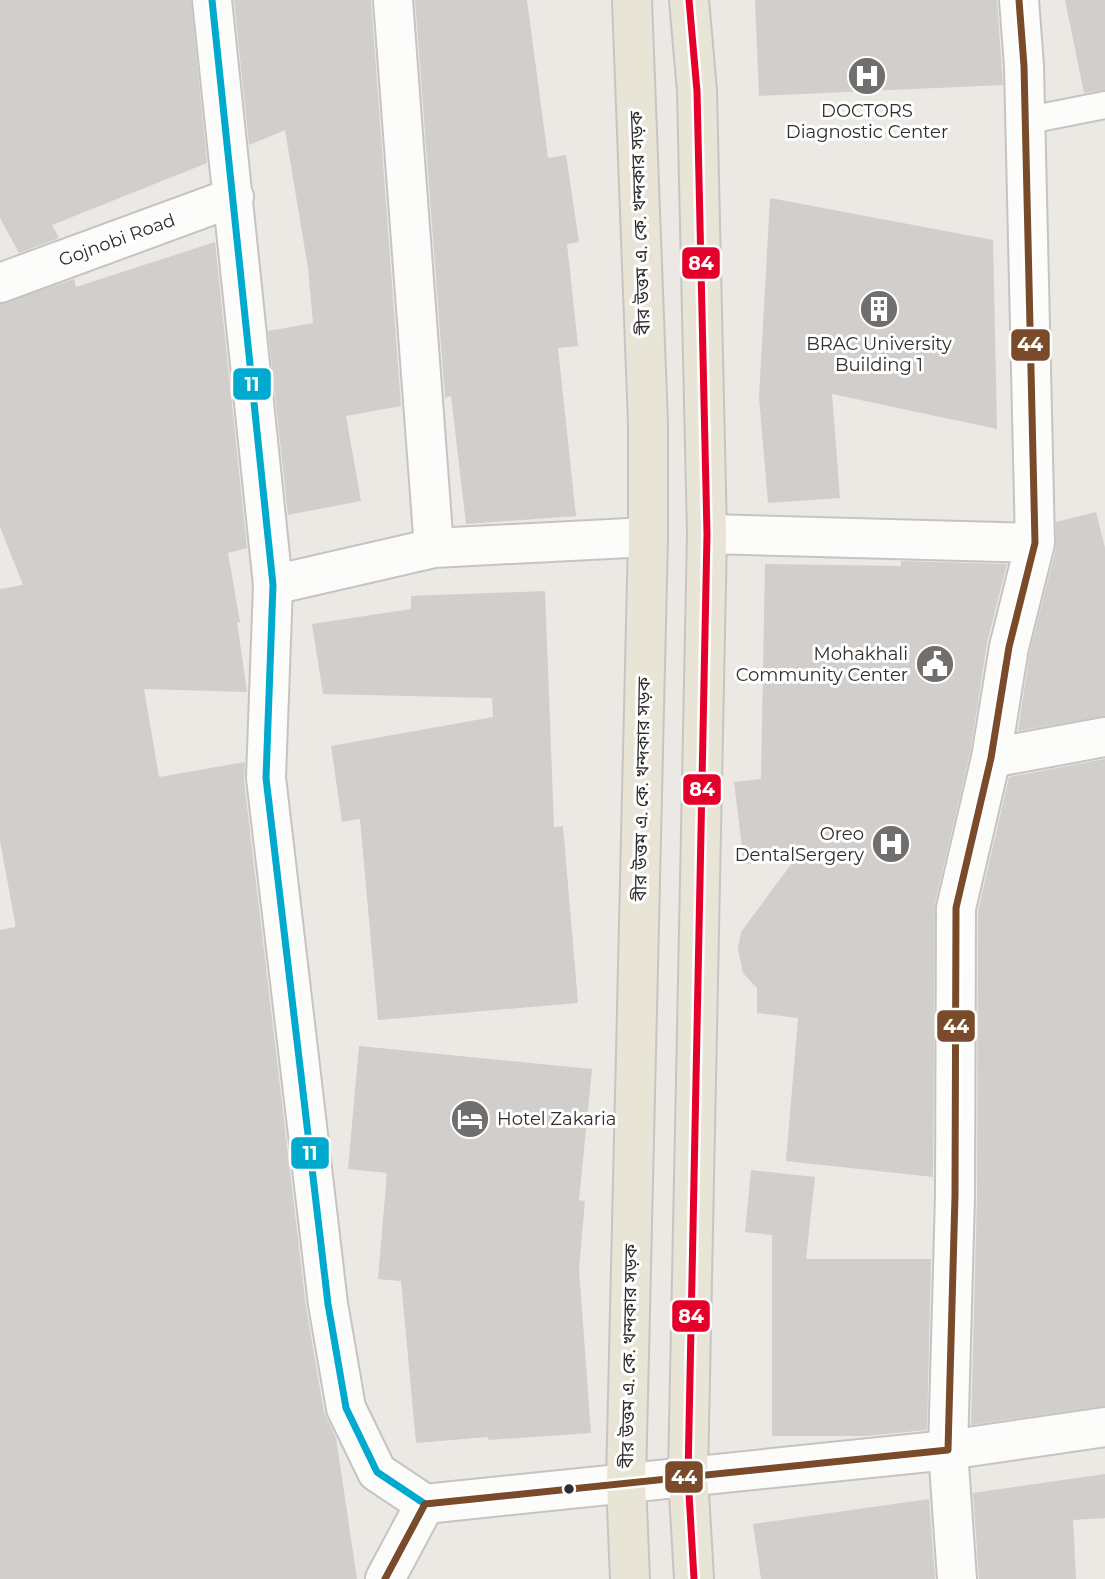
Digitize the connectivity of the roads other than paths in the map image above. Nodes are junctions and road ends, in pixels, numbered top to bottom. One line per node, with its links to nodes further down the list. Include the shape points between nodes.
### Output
1 (212, 0): 8 (street)
2 (393, 0): 13 (street)
3 (632, 0): 11 (main road, বীর উত্তম এ. কে. খন্দকার সড়ক)
4 (689, 0): 10 (main road, via 697,91)
5 (1018, 0): 7 (street)
6 (1105, 104): 7 (lane)
7 (1024, 121): 12 (street)
8 (234, 197): 9 (street, Gojnobi Road); 14 (street)
9 (0, 283)
10 (707, 534): 12 (street); 19 (main road)
11 (648, 537): 13 (street); 20 (main road, বীর উত্তম এ. কে. খন্দকার সড়ক)
12 (1035, 543): 16 (street, via 1009,647)
13 (434, 548): 14 (street)
14 (273, 584): 21 (street, via 266,778 328,1304 346,1408 377,1472)
15 (1105, 737): 16 (street)
16 (991, 758): 18 (street, via 956,908)
17 (1105, 1426): 18 (street)
18 (948, 1450): 19 (street); 25 (street)
19 (688, 1476): 20 (street); 24 (main road)
20 (626, 1482): 21 (street); 23 (main road, বীর উত্তম এ. কে. খন্দকার সড়ক)
21 (425, 1504): 22 (street)
22 (385, 1579)
23 (630, 1579)
24 (694, 1579)
25 (957, 1579)

